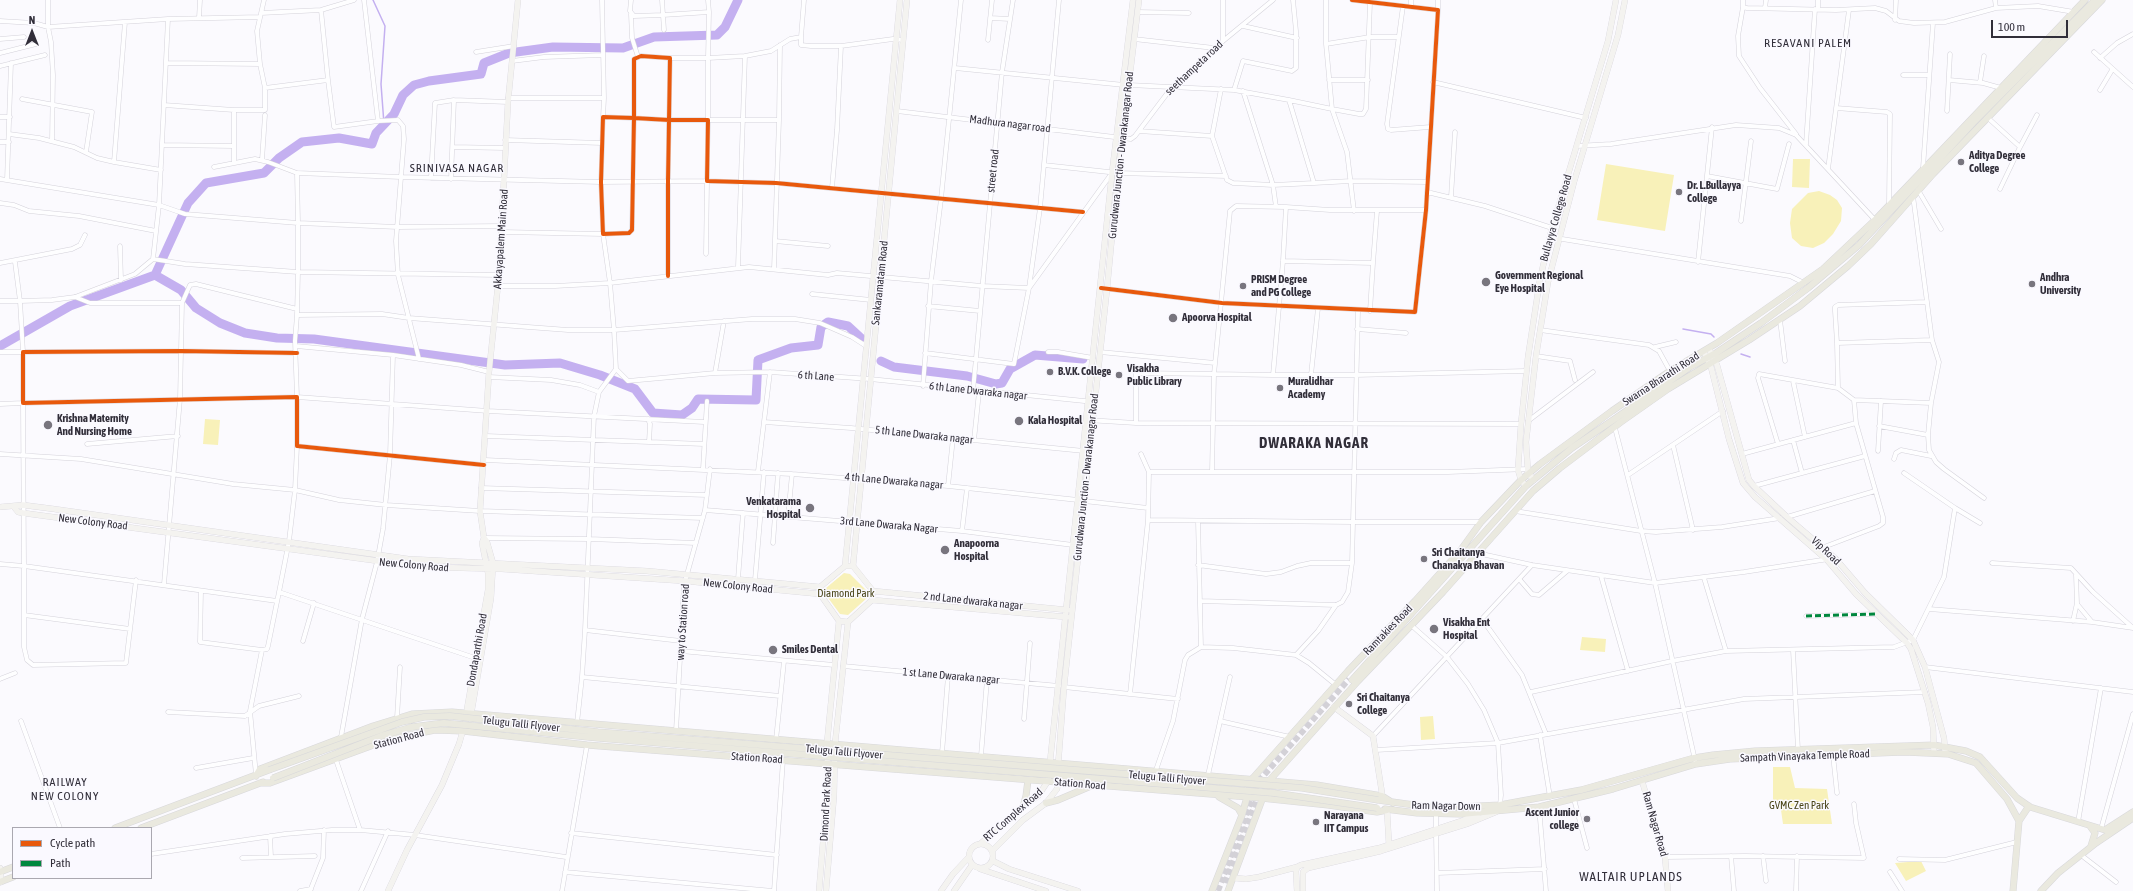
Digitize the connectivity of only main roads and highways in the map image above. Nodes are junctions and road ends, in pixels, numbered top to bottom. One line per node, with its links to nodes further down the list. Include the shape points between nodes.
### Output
1 (518, 0): 25 (main road, Akkayapalem Main Road, via 505,140 499,275)
2 (900, 0): 28 (main road, Sankaramatam Road)
3 (907, 0): 29 (main road, Sankaramatam Road)
4 (1134, 0): 11 (main road, Gurudwara Junction - Dwarakanagar Road)
5 (1139, 0): 11 (main road, Gurudwara Junction - Dwarakanagar Road)
6 (1616, 0): 19 (main road, Bullayya College Road, via 1612,27 1552,228 1539,286 1521,424 1518,470)
7 (1625, 0): 18 (main road, Bullayya College Road, via 1618,35 1558,238 1548,282 1528,421)
8 (2085, 0): 12 (main road, via 1875,220)
9 (2094, 0): 12 (main road, via 1973,123 1859,245)
10 (2102, 0): 14 (main road, via 1915,193 1866,250)
11 (1126, 85): 13 (main road, Gurudwara Junction - Dwarakanagar Road)
12 (1806, 286): 14 (main road); 15 (main road, Swarna Bharathi Road)
13 (1104, 289): 16 (main road, Gurudwara Junction - Dwarakanagar Road, via 1093,358); 16 (main road, Gurudwara Junction - Dwarakanagar Road, via 1100,352)
14 (1813, 296): 15 (main road, via 1780,320)
15 (1709, 356): 18 (main road, Swarna Bharathi Road, via 1670,371); 20 (main road, via 1572,448); 41 (main road, via 1533,491 1411,625); 48 (main road, Vip Road, via 1743,483 1755,497 1827,560 1856,594 1907,643 1925,692 1933,727); 49 (main road, Vip Road, via 1749,480 1835,558 1865,593 1913,640 1925,668)
16 (1091, 402): 17 (main road, Gurudwara Junction - Dwarakanagar Road)
17 (1089, 420): 22 (main road, Gurudwara Junction - Dwarakanagar Road); 22 (main road, Gurudwara Junction - Dwarakanagar Road)
18 (1528, 471): 19 (main road, Swarna Bharathi Road); 20 (main road)
19 (1521, 480): 21 (main road, Bullayya College Road); 40 (main road, Ramtakies Road, via 1481,522 1460,551)
20 (1534, 480): 21 (main road)
21 (1526, 486): 41 (main road)
22 (1081, 501): 34 (main road, Gurudwara Junction - Dwarakanagar Road); 35 (main road, Gurudwara Junction - Dwarakanagar Road)
23 (0, 507): 24 (main road, New Colony Road)
24 (14, 507): 26 (main road, New Colony Road, via 23,505); 26 (main road, New Colony Road, via 23,513)
25 (480, 511): 27 (main road, Dondaparthi Road, via 484,538 482,543)
26 (169, 528): 27 (main road, New Colony Road, via 289,541 434,562); 27 (main road, New Colony Road, via 377,562 422,567)
27 (490, 566): 30 (main road, New Colony Road, via 587,567); 32 (main road, New Colony Road, via 587,575 685,580); 44 (main road, Dondaparthi Road, via 491,598)
28 (844, 566): 29 (main road); 30 (main road)
29 (852, 566): 31 (main road)
30 (820, 587): 32 (main road)
31 (873, 591): 33 (main road); 34 (main road, 2 nd Lane dwaraka nagar)
32 (820, 594): 38 (main road)
33 (872, 600): 36 (main road, 2 nd Lane dwaraka nagar); 39 (main road)
34 (1066, 610): 35 (main road, 2 nd Lane dwaraka nagar); 36 (main road, Gurudwara Junction - Dwarakanagar Road)
35 (1073, 610): 37 (main road, Gurudwara Junction - Dwarakanagar Road)
36 (1065, 617): 37 (main road, 2 nd Lane dwaraka nagar); 42 (main road, Gurudwara Junction - Dwarakanagar Road)
37 (1072, 617): 42 (main road, Gurudwara Junction - Dwarakanagar Road)
38 (839, 621): 39 (main road); 46 (main road, Dimond Park Road)
39 (848, 622): 47 (main road, Dimond Park Road)
40 (1353, 666): 41 (main road, via 1350,679); 57 (main road, Ramtakies Road)
41 (1360, 675): 43 (main road)
42 (1061, 686): 54 (main road, Gurudwara Junction - Dwarakanagar Road); 55 (main road, Gurudwara Junction - Dwarakanagar Road)
43 (1334, 707): 60 (main road); 65 (main road, via 1373,736)
44 (468, 713): 45 (main road, Dondaparthi Road); 46 (main road); 56 (main road, via 423,712 397,718 260,769)
45 (463, 731): 53 (main road, Station Road, via 587,745); 62 (main road, Station Road, via 435,730 413,733 270,783); 101 (main road, Dondaparthi Road, via 456,755 442,786)
46 (827, 743): 47 (main road); 53 (main road, Dimond Park Road)
47 (835, 744): 53 (main road, Dimond Park Road); 54 (main road)
48 (1934, 745): 49 (main road, Sampath Vinayaka Temple Road); 50 (main road, Vip Road); 52 (main road, Sampath Vinayaka Temple Road, via 1730,753)
49 (1945, 746): 51 (main road, Vip Road); 72 (main road, Sampath Vinayaka Temple Road, via 1980,757 2017,798)
50 (1934, 753): 51 (main road, Sampath Vinayaka Temple Road); 52 (main road, Sampath Vinayaka Temple Road)
51 (1945, 754): 81 (main road, Sampath Vinayaka Temple Road, via 1966,758 1976,763 2007,799)
52 (1695, 761): 61 (main road, Sampath Vinayaka Temple Road); 71 (main road, Sampath Vinayaka Temple Road, via 1550,797)
53 (832, 763): 58 (main road, Station Road); 102 (main road, Dimond Park Road); 103 (main road, Dimond Park Road)
54 (1051, 763): 55 (main road); 59 (main road, RTC Complex Road)
55 (1058, 763): 57 (main road); 63 (main road, Gurudwara Junction - Dwarakanagar Road)
56 (256, 776): 70 (main road, Telugu Talli Flyover, bridge, via 402,722 424,717 450,716 598,732 1302,788); 83 (main road)
57 (1252, 779): 60 (main road); 67 (main road)
58 (1028, 780): 59 (main road, Station Road); 73 (main road)
59 (1048, 781): 63 (main road, Station Road); 73 (main road, RTC Complex Road, via 1038,796)
60 (1269, 781): 68 (main road); 70 (main road, via 1317,785 1382,796)
61 (1642, 781): 76 (main road, Sampath Vinayaka Temple Road, via 1539,807); 112 (main road, Ram Nagar Road, via 1665,857)
62 (260, 783): 74 (main road, Telugu Talli Flyover, bridge, via 381,736 412,727 444,723 598,738 1274,793); 84 (main road, Station Road)
63 (1059, 783): 64 (main road, Station Road); 69 (main road, RTC Complex Road)
64 (1093, 785): 66 (main road, Station Road); 69 (main road, via 1058,800)
65 (1382, 793)
66 (1212, 794): 67 (main road, Station Road); 79 (main road, via 1238,808)
67 (1248, 797): 68 (main road, Station Road); 79 (main road)
68 (1261, 798): 74 (main road, Station Road, via 1328,804 1377,812); 99 (main road)
69 (1046, 802): 89 (main road, RTC Complex Road, via 1023,820)
70 (1393, 803): 75 (main road, Ram Nagar Down)
71 (1500, 805): 75 (main road, Ram Nagar Down)
72 (2029, 806): 81 (main road); 82 (main road, Sampath Vinayaka Temple Road)
73 (1023, 807): 86 (main road, RTC Complex Road)
74 (1387, 810): 75 (main road); 87 (main road)
75 (1436, 811): 78 (main road, Sampath Vinayaka Temple Road)
76 (1496, 812): 78 (main road, Sampath Vinayaka Temple Road); 85 (main road, via 1478,820)
77 (2133, 812): 82 (main road, Sampath Vinayaka Temple Road, via 2105,830)
78 (1479, 813): 85 (main road)
79 (1242, 815): 108 (main road)
80 (2133, 818): 88 (main road)
81 (2020, 821): 113 (main road)
82 (2086, 824): 88 (main road, via 2093,828 2095,833)
83 (118, 827)
84 (145, 827)
85 (1436, 831): 87 (main road); 91 (main road)
86 (980, 844): 89 (main road, RTC Complex Road, via 987,845); 90 (main road, RTC Complex Road, via 970,850)
87 (1389, 845): 91 (main road)
88 (2091, 846): 114 (main road, via 2058,873)
89 (992, 851): 92 (main road, RTC Complex Road)
90 (968, 857): 93 (main road); 104 (main road, RTC Complex Road)
91 (1347, 857): 95 (main road); 111 (main road, via 1305,869)
92 (993, 861): 96 (main road, via 988,867); 107 (main road, via 1009,869)
93 (972, 865): 96 (main road); 105 (main road)
94 (12, 867): 97 (main road)
95 (1297, 867): 99 (main road, via 1259,877); 110 (main road)
96 (980, 869): 106 (main road)
97 (0, 871): 100 (main road)
98 (12, 877): 100 (main road)
99 (1234, 878): 109 (main road)
100 (0, 882)
101 (388, 891)
102 (819, 891)
103 (826, 891)
104 (941, 891)
105 (954, 891)
106 (1046, 891)
107 (1078, 891)
108 (1212, 891)
109 (1228, 891)
110 (1297, 891)
111 (1303, 891)
112 (1668, 891)
113 (2013, 891)
114 (2041, 891)

